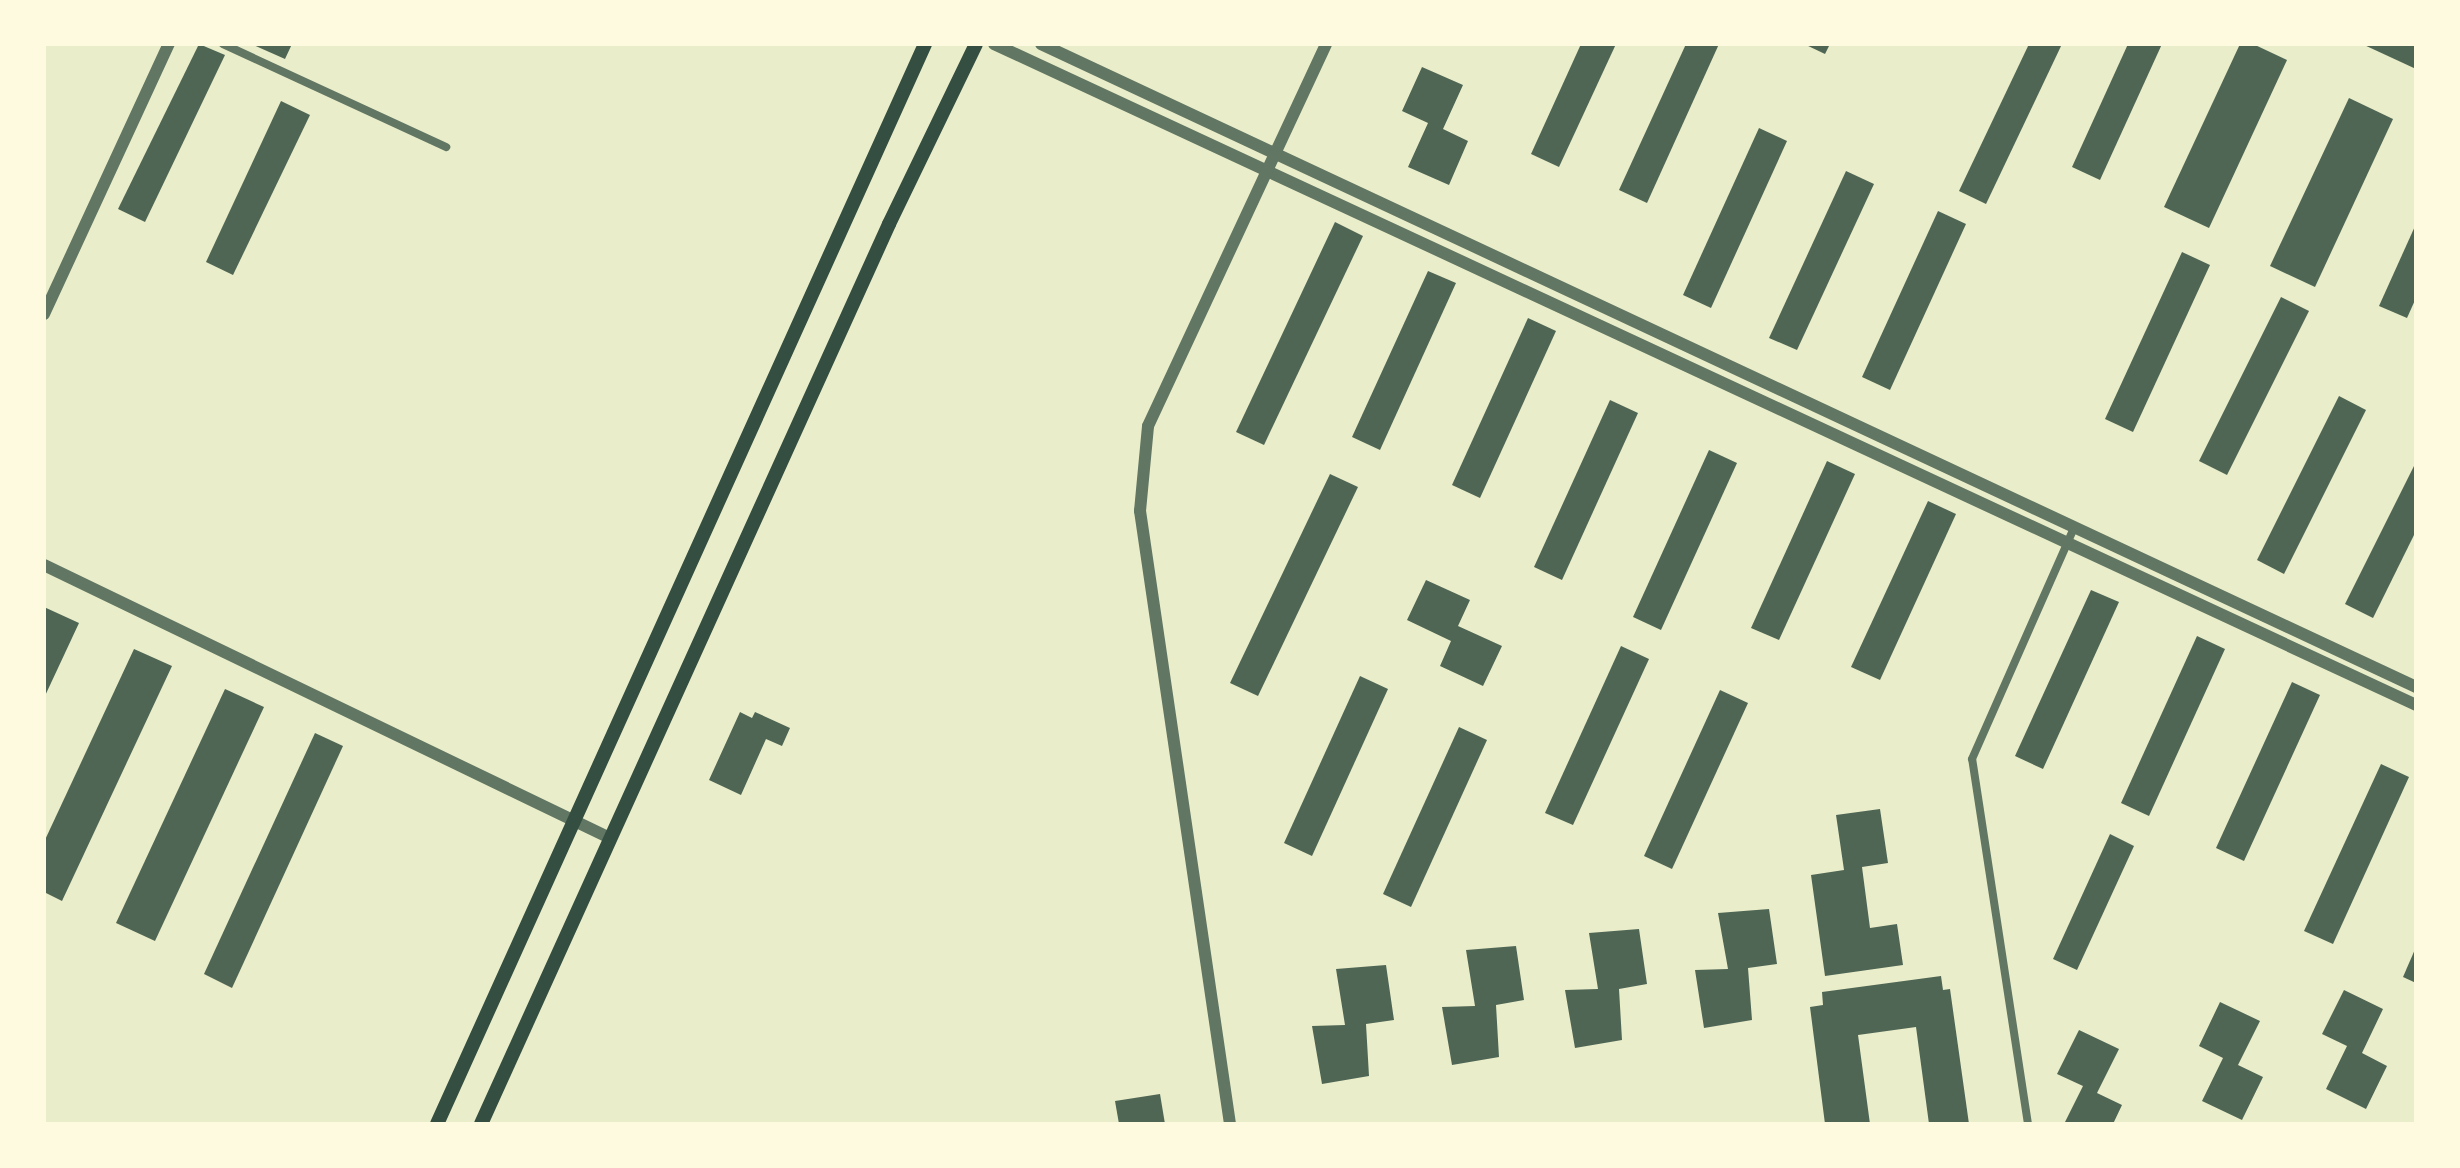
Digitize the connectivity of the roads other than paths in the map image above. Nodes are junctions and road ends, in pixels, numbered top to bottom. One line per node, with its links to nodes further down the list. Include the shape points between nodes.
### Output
1 (169, 44): 11 (street)
2 (223, 44): 8 (street)
3 (925, 44): 17 (main road)
4 (976, 44): 18 (main road, via 882,238)
5 (994, 44): 10 (street)
6 (1041, 44): 9 (street)
7 (1326, 44): 9 (street)
8 (446, 147)
9 (1277, 153): 10 (street); 12 (street)
10 (1268, 171): 13 (street); 21 (street, via 1148,426 1140,511)
11 (44, 314)
12 (2074, 528): 13 (street); 15 (street)
13 (2067, 542): 16 (street); 22 (street, via 1972,759)
14 (44, 565): 17 (street)
15 (2416, 687)
16 (2416, 705)
17 (572, 822): 18 (street); 19 (main road)
18 (610, 838): 20 (main road)
19 (437, 1124)
20 (481, 1124)
21 (1230, 1124)
22 (2028, 1124)

